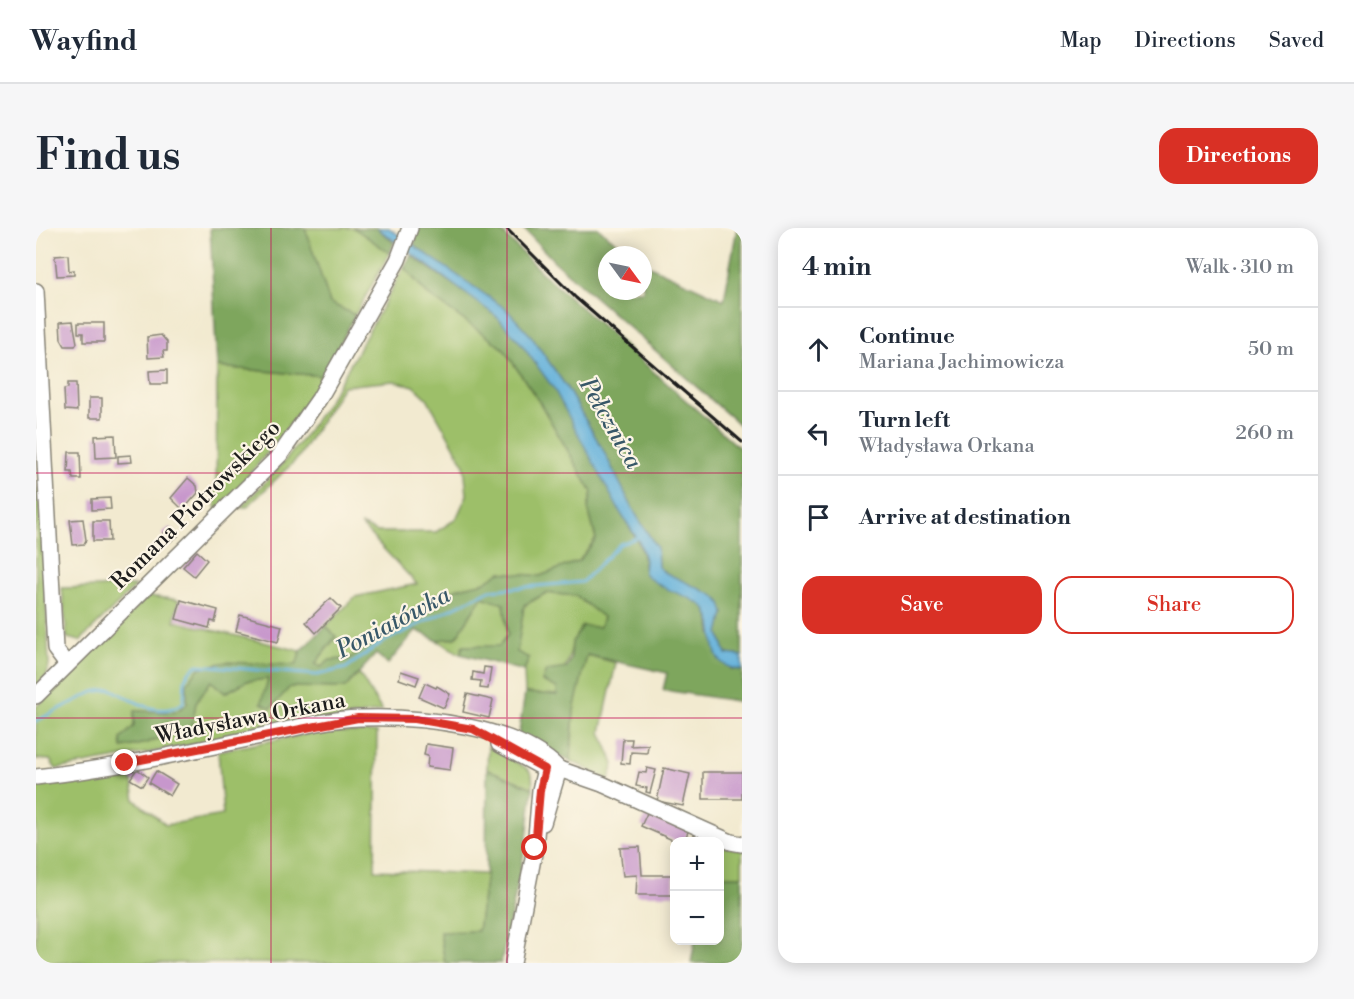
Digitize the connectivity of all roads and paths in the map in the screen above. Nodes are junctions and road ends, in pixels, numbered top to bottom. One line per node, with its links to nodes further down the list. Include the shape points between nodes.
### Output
1 (410, 228): 4 (street, Romana Piotrowskiego, via 398,260 320,399 280,454)
2 (36, 291): 3 (street)
3 (41, 476): 4 (street, via 55,649)
4 (67, 664): 5 (street, Romana Piotrowskiego)
5 (36, 696)
6 (552, 769): 7 (street, Władysława Orkana, via 473,729 415,719 358,718 162,757); 8 (street, Władysława Orkana, via 602,784); 9 (street, via 540,790 535,848)
7 (36, 777)
8 (742, 844)
9 (513, 963)

